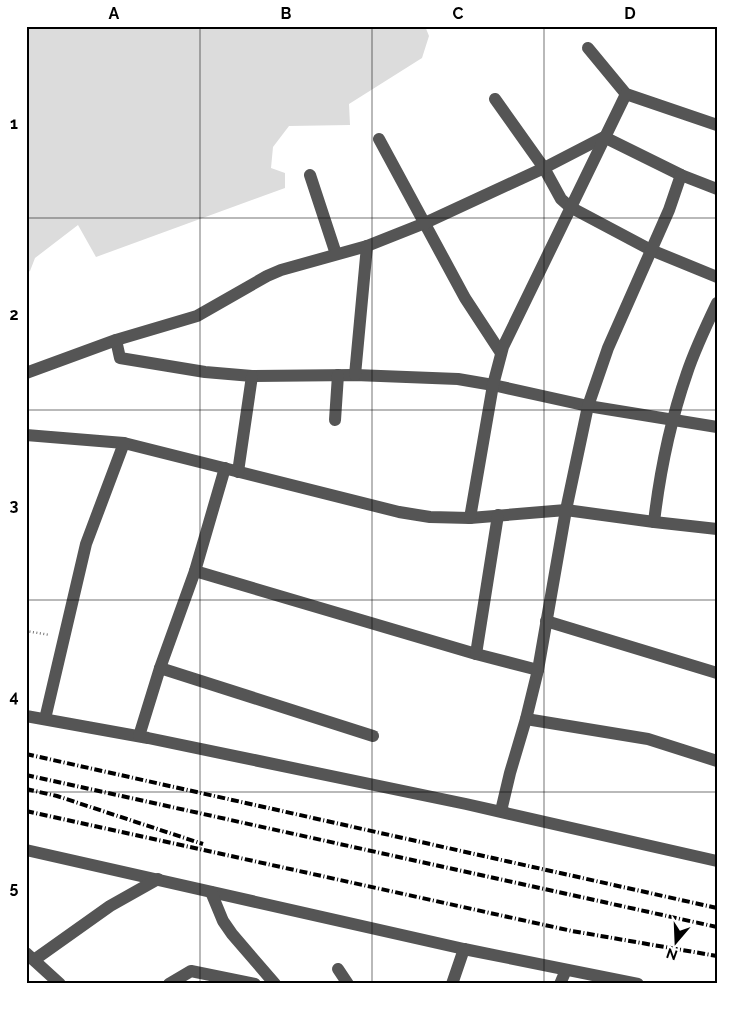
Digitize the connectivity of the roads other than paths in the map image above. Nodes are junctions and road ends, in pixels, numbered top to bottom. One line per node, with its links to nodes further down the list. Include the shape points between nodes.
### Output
1 (588, 48): 2 (street)
2 (626, 94): 4 (street); 5 (street)
3 (495, 99): 7 (street)
4 (717, 125)
5 (604, 137): 7 (street); 9 (street); 11 (street)
6 (379, 138): 12 (street)
7 (544, 168): 11 (street, via 561,199); 12 (street)
8 (310, 175): 15 (street)
9 (681, 175): 10 (street); 14 (street)
10 (717, 190)
11 (570, 207): 14 (street); 19 (street)
12 (425, 223): 13 (street); 19 (street, via 465,298)
13 (368, 246): 15 (street); 22 (street)
14 (652, 250): 16 (street); 25 (street, via 617,326)
15 (336, 254): 18 (street, via 267,276 197,316)
16 (717, 277)
17 (717, 303): 27 (street, via 687,372)
18 (116, 340): 20 (street); 23 (street, via 119,356 123,359)
19 (501, 353): 24 (street)
20 (26, 373)
21 (338, 375): 22 (street); 23 (street); 26 (street)
22 (355, 375): 24 (street, via 458,379)
23 (252, 376): 32 (street)
24 (493, 385): 25 (street); 35 (street)
25 (588, 406): 27 (street); 33 (street)
26 (335, 420)
27 (672, 420): 28 (street); 36 (street)
28 (717, 427)
29 (26, 435): 30 (street)
30 (124, 443): 31 (street); 46 (street, via 86,544)
31 (225, 468): 32 (street); 38 (street)
32 (238, 472): 35 (street, via 400,512)
33 (566, 510): 34 (street); 36 (street); 39 (street)
34 (498, 515): 35 (street); 40 (street)
35 (470, 518)
36 (654, 522): 37 (street)
37 (717, 529)
38 (195, 571): 40 (street); 41 (street)
39 (546, 621): 42 (street); 43 (street)
40 (476, 654): 42 (street)
41 (160, 668): 47 (street); 48 (street)
42 (538, 670): 45 (street)
43 (717, 673)
44 (26, 716): 46 (street)
45 (526, 718): 49 (street, via 648,739); 50 (street)
46 (45, 720): 47 (street)
47 (139, 736): 50 (street)
48 (373, 736)
49 (717, 761)
50 (501, 811): 52 (street)
51 (26, 850): 53 (street)
52 (717, 861)
53 (158, 879): 54 (street); 56 (street)
54 (211, 892): 55 (street); 62 (street, via 223,921)
55 (464, 949): 58 (street); 64 (street)
56 (30, 957): 59 (street)
57 (338, 969): 63 (street)
58 (566, 970): 65 (street); 66 (street)
59 (60, 984)
60 (168, 984): 61 (street, via 191,971)
61 (255, 984)
62 (275, 984)
63 (348, 984)
64 (452, 984)
65 (560, 984)
66 (638, 984)

